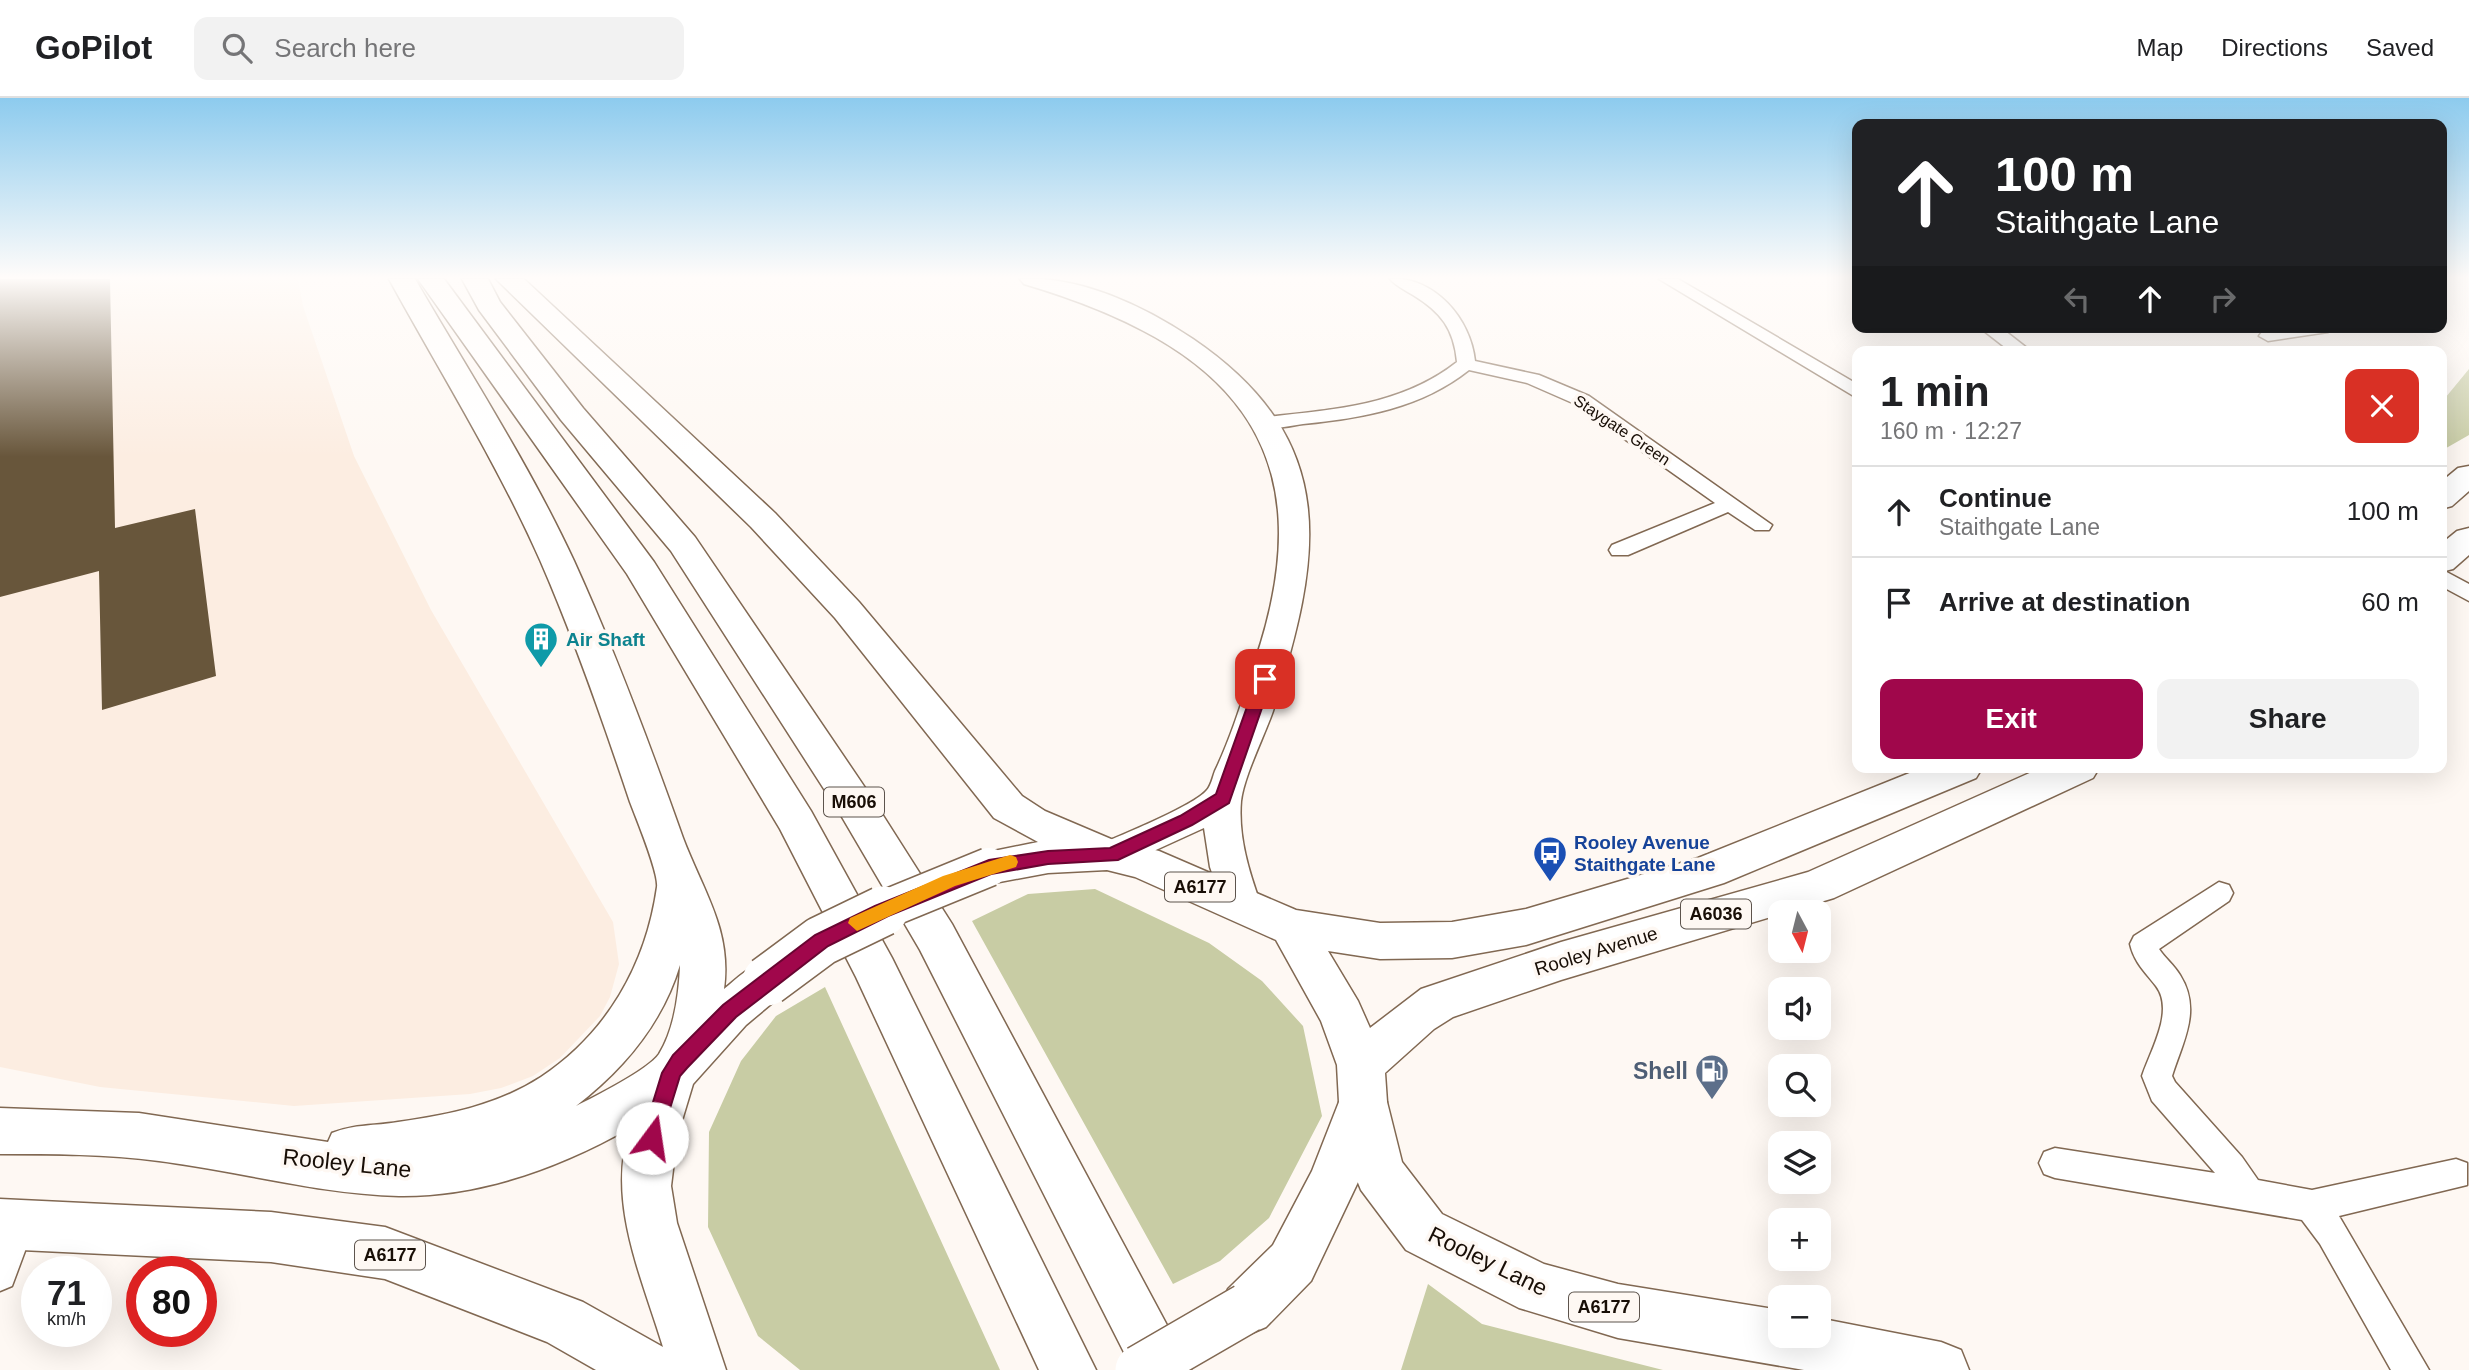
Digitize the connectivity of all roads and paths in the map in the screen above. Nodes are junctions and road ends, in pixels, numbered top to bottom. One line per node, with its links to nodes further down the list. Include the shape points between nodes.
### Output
1 (436, 338): 24 (main road, via 557,561)
2 (474, 338): 40 (main road, M606, via 642,570 797,822 876,971)
3 (514, 338): 42 (main road, M606, via 683,544 856,806 936,937)
4 (572, 338): 23 (main road, via 763,520 846,610 1008,807 1031,822)
5 (1174, 338): 10 (street, via 1230,380)
6 (1462, 338): 8 (street)
7 (1767, 338): 9 (street)
8 (1466, 364): 10 (street, via 1448,381 1398,402); 13 (street, Staygate Green, via 1533,379 1582,400)
9 (1852, 389)
10 (1267, 423): 22 (street, via 1291,479 1298,539 1279,634)
11 (2469, 475): 12 (main road)
12 (2447, 494)
13 (1730, 504): 14 (street, Staygate Green); 16 (street)
14 (1762, 525)
15 (2469, 537): 17 (main road)
16 (1620, 550)
17 (2447, 556)
18 (2447, 580): 19 (street)
19 (2469, 594)
20 (1950, 773): 27 (main road, A6036, via 1709,871 1498,934 1403,942)
21 (2068, 773): 29 (main road, Rooley Avenue / A6036, via 1819,886 1561,961 1437,1003 1418,1015)
22 (1223, 798): 23 (street, via 1194,817); 26 (street, via 1226,859)
23 (1110, 854): 26 (main road, A6177, via 1144,863); 28 (main road, A6177, bridge, via 1048,857 989,867 833,935 730,1011)
24 (679, 884): 28 (main road, via 699,924 703,966 698,1010); 31 (main road, via 646,995 604,1054 560,1093 510,1120 458,1136 371,1148)
25 (2218, 893): 34 (street, via 2144,944 2145,954 2171,985 2178,1006 2176,1025 2157,1076 2163,1091)
26 (1241, 905): 27 (main road, A6177)
27 (1291, 927): 29 (main road, A6177, via 1342,1015)
28 (676, 1067): 31 (main road, Rooley Lane / A6177, via 631,1104 561,1139 457,1168 367,1170); 39 (main road, A6177, via 652,1138 646,1186 651,1223)
29 (1362, 1084): 41 (main road, bridge, via 1333,1182 1292,1263 1247,1308); 43 (main road, Rooley Lane / A6177, via 1379,1173 1424,1232 1538,1289 1618,1311 1732,1328)
30 (0, 1131): 31 (main road, Rooley Lane / A6177, via 83,1131)
31 (244, 1151)
32 (2055, 1163): 34 (street)
33 (2456, 1174): 35 (street)
34 (2248, 1194): 35 (street)
35 (2312, 1206): 44 (street)
36 (10, 1224): 37 (street); 38 (main road, A6177, via 271,1237 385,1253 564,1321)
37 (0, 1274)
38 (649, 1370)
39 (698, 1370)
40 (1068, 1370)
41 (1140, 1370)
42 (1163, 1370)
43 (1941, 1370)
44 (2411, 1370)

